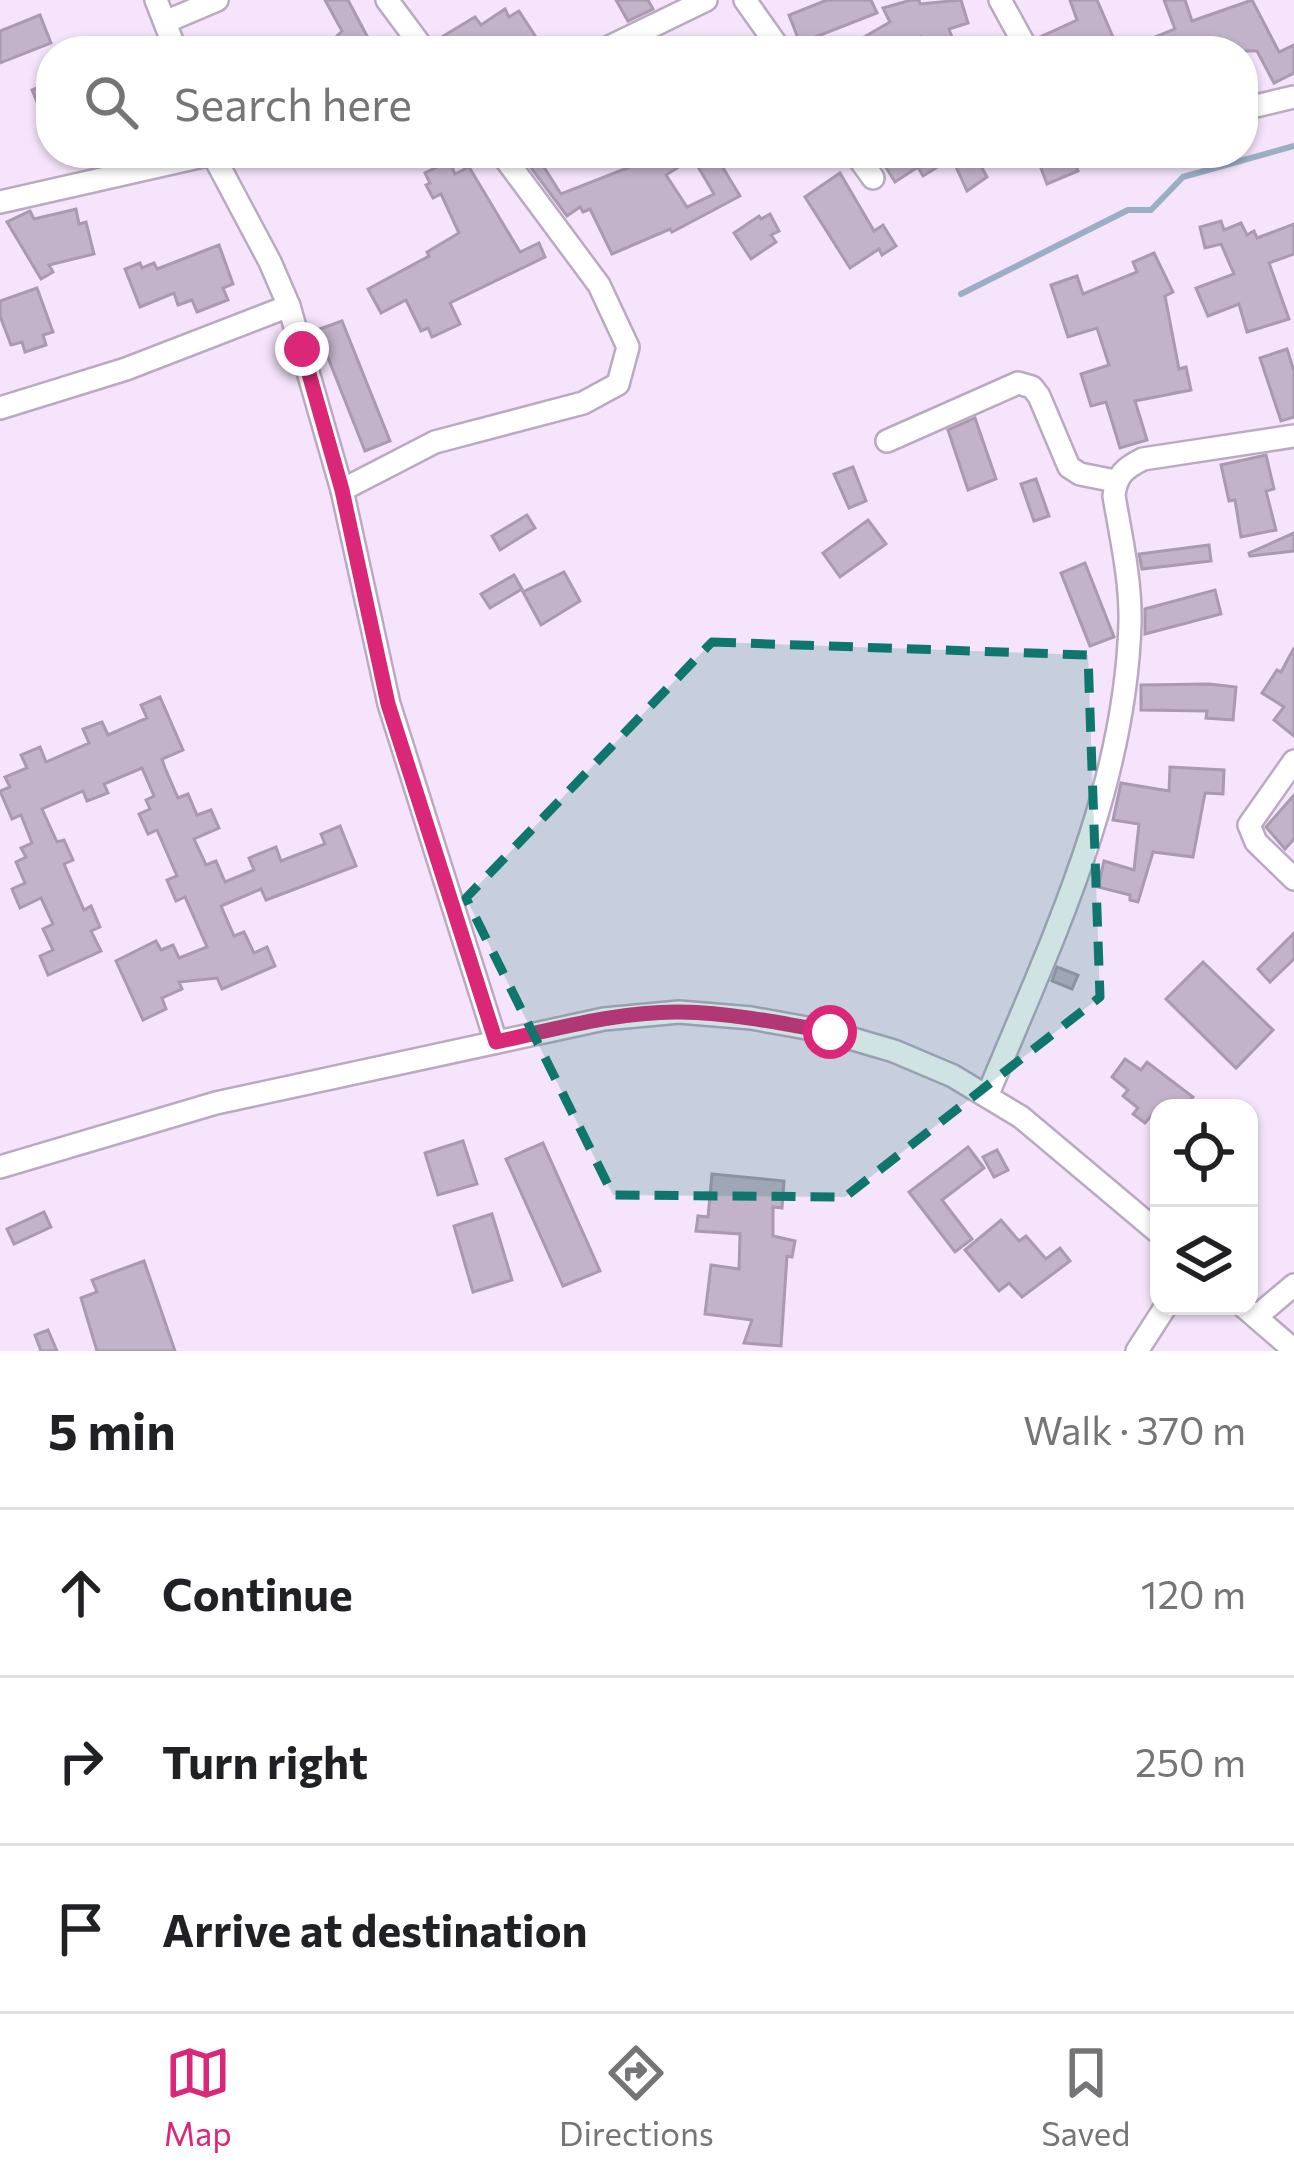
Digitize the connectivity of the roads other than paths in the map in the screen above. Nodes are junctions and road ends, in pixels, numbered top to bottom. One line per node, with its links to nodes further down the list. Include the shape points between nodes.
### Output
1 (156, 0): 7 (street)
2 (217, 0): 7 (street)
3 (387, 0): 9 (street)
4 (706, 0): 10 (street)
5 (745, 0): 11 (street)
6 (1000, 0): 12 (street)
7 (165, 22): 8 (street)
8 (170, 36)
9 (414, 36)
10 (632, 36)
11 (770, 36)
12 (1020, 36)
13 (1294, 97): 14 (street)
14 (1258, 105)
15 (150, 168): 20 (street)
16 (220, 168): 21 (street)
17 (512, 168): 26 (street, via 599,285 628,347 618,383 583,404 435,442)
18 (865, 168): 19 (street)
19 (872, 178)
20 (0, 202)
21 (289, 306): 22 (street); 26 (street)
22 (0, 408)
23 (1294, 436): 25 (street, via 1143,459)
24 (887, 441): 25 (street, via 1018,383 1039,396 1069,467)
25 (1115, 481): 30 (street, via 1130,620 1120,723 1094,833)
26 (342, 490): 29 (street, via 388,704)
27 (1294, 761): 28 (street, via 1249,825)
28 (1294, 879)
29 (496, 1042): 30 (street, via 604,1019 679,1012 752,1018 894,1051); 31 (street, via 216,1103)
30 (988, 1094): 32 (street)
31 (0, 1167)
32 (1150, 1225)
33 (1294, 1285): 34 (street)
34 (1258, 1306)
35 (1160, 1315): 38 (street)
36 (1255, 1315): 37 (street)
37 (1294, 1350)
38 (1137, 1351)

